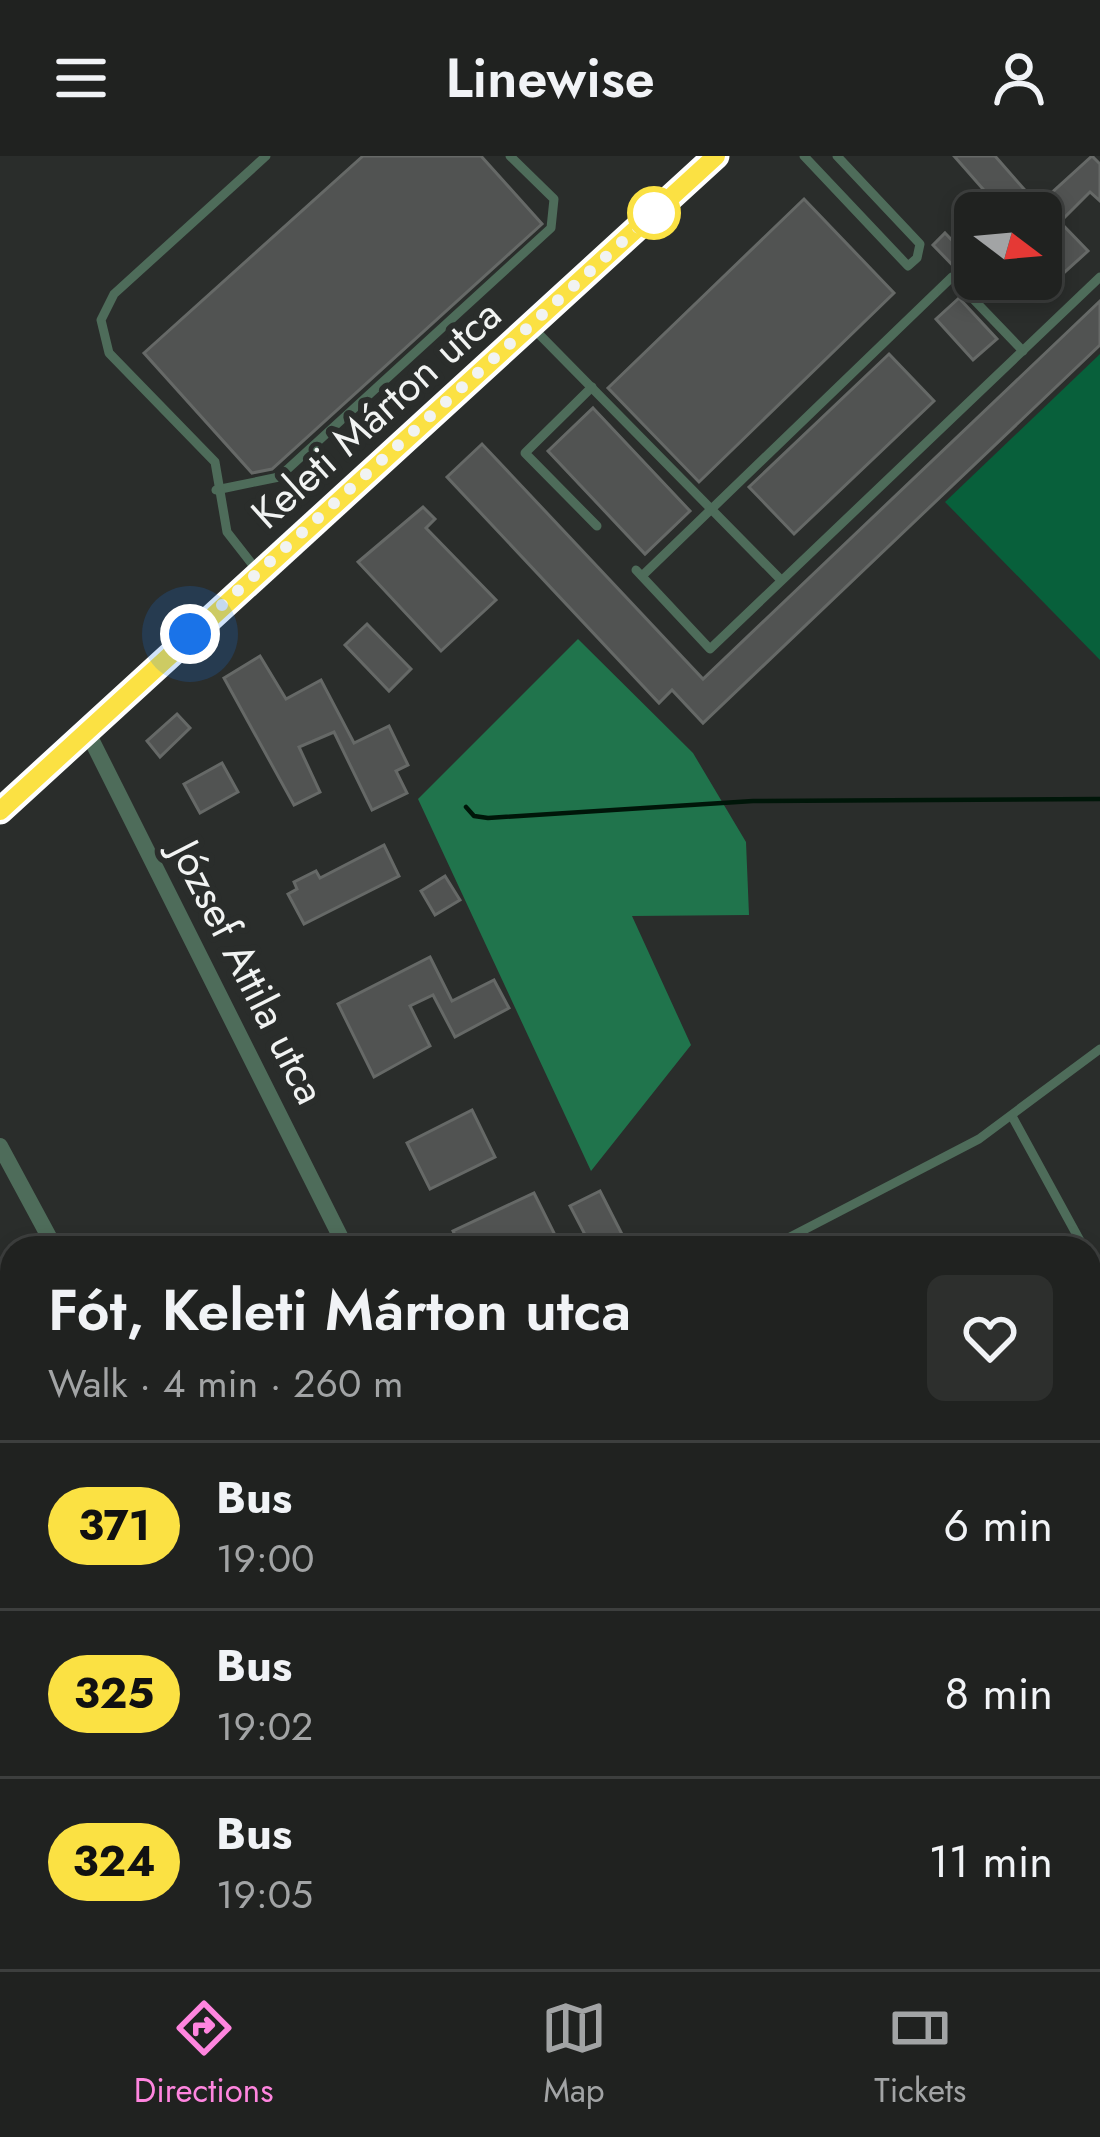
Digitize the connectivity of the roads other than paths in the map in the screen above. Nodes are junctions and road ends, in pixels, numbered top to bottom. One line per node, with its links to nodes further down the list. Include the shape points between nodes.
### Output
1 (266, 156): 12 (lane, via 114,294 101,320 110,353 215,462)
2 (510, 156): 12 (lane, via 554,199 551,228 279,477)
3 (716, 156): 9 (main road, Keleti Márton utca)
4 (804, 156): 7 (lane)
5 (837, 156): 6 (lane)
6 (874, 195): 7 (lane); 7 (lane, via 920,244 908,266)
7 (856, 211)
8 (1100, 277): 10 (lane)
9 (532, 326): 11 (lane); 15 (main road, Keleti Márton utca)
10 (1023, 351): 13 (lane, via 952,277); 16 (lane)
11 (592, 387): 13 (lane); 14 (lane, via 525,453)
12 (216, 490): 15 (lane, via 227,532)
13 (711, 509): 16 (lane); 16 (lane, via 639,573 710,649)
14 (597, 526)
15 (259, 572): 17 (main road, Keleti Márton utca)
16 (781, 580)
17 (86, 728): 18 (main road, Keleti Márton utca); 23 (street, József Attila utca)
18 (0, 811)
19 (1100, 1049): 20 (lane)
20 (1013, 1118): 24 (lane); 25 (lane)
21 (0, 1146): 22 (street)
22 (49, 1236)
23 (340, 1236)
24 (792, 1236)
25 (1077, 1236)

